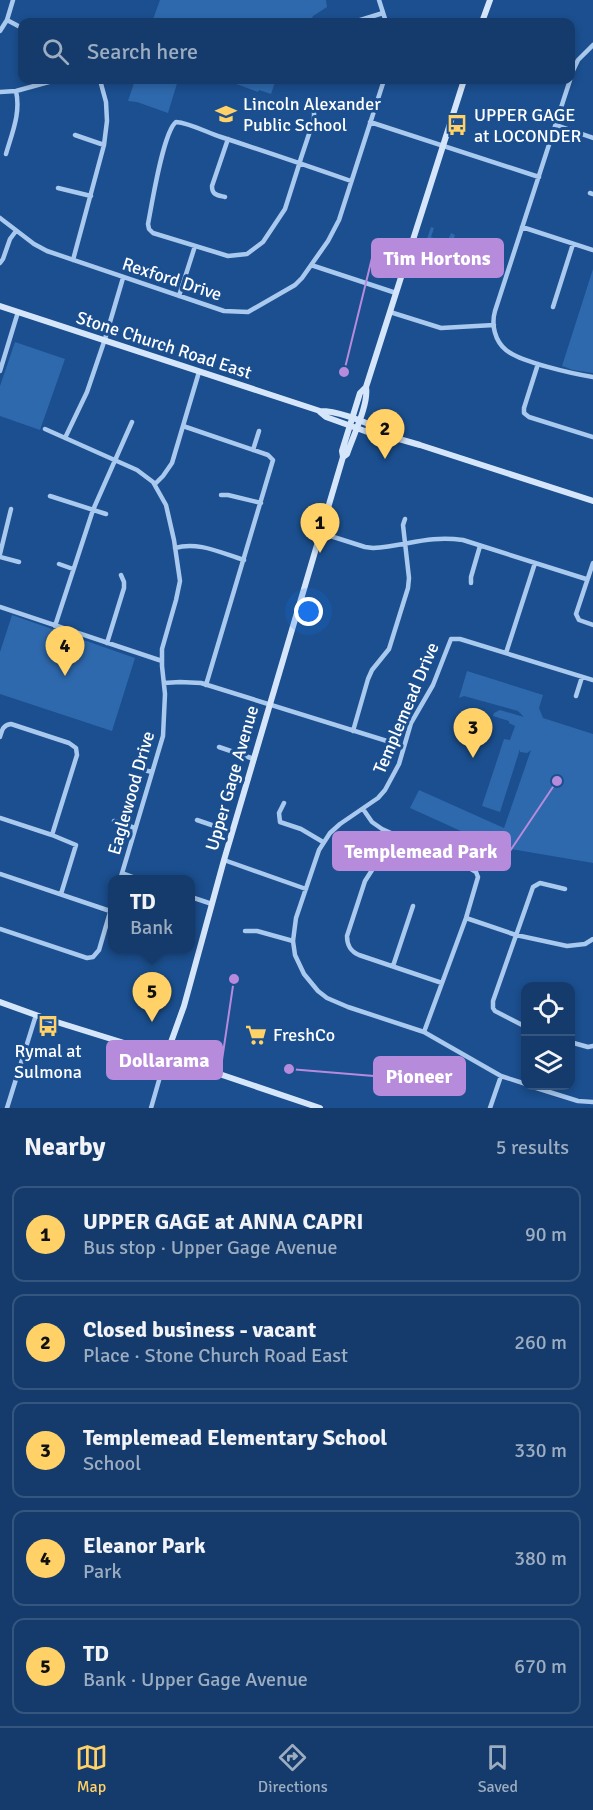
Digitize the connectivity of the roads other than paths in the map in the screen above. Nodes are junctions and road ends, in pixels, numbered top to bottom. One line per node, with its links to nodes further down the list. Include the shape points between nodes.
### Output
1 (14, 0): 8 (street)
2 (379, 0): 4 (street)
3 (490, 0): 7 (main road)
4 (383, 13): 5 (street); 6 (street)
5 (367, 18)
6 (385, 18)
7 (484, 18)
8 (7, 20): 9 (street); 10 (street)
9 (18, 26)
10 (0, 31)
11 (593, 45): 12 (street)
12 (575, 67)
13 (41, 84): 18 (street)
14 (101, 84): 26 (street, via 107,121)
15 (383, 84): 21 (street, Rexford Drive)
16 (463, 84): 27 (main road, Upper Gage Avenue)
17 (568, 84): 22 (street)
18 (16, 91): 19 (street); 28 (street, via 17,113)
19 (0, 92)
20 (314, 110): 29 (street)
21 (370, 122): 27 (street); 31 (street, Rexford Drive)
22 (556, 125): 24 (street); 30 (street)
23 (75, 135): 26 (street)
24 (593, 138)
25 (228, 139): 29 (street); 34 (street, via 212,187 215,194); 39 (street, via 177,122 171,127 149,229)
26 (104, 145): 33 (street)
27 (443, 146): 30 (street); 45 (main road, Upper Gage Avenue)
28 (6, 154)
29 (300, 163): 31 (street); 39 (street, via 285,209 258,246 247,254 228,256)
30 (539, 177): 36 (street)
31 (351, 181): 43 (street, Rexford Drive, via 336,227)
32 (58, 188): 33 (street)
33 (91, 196): 41 (street)
34 (225, 197)
35 (0, 218): 37 (street, Rexford Drive)
36 (522, 227): 38 (street); 51 (street)
37 (16, 231): 41 (street, Rexford Drive, via 47,251); 42 (street)
38 (573, 244): 40 (street); 48 (street)
39 (195, 246): 46 (street)
40 (593, 250)
41 (72, 260): 44 (street, Rexford Drive)
42 (0, 263)
43 (311, 265): 45 (street); 46 (street, Rexford Drive, via 295,285 248,312 224,311)
44 (123, 278): 46 (street, Rexford Drive); 52 (street)
45 (396, 293): 50 (main road, Upper Gage Avenue)
46 (179, 296)
47 (0, 306): 49 (main road, Stone Church Road East)
48 (553, 307)
49 (18, 312): 52 (main road, Stone Church Road East); 54 (street)
50 (390, 312): 51 (street, via 441,328); 58 (main road, Upper Gage Avenue, via 366,387 360,393)
51 (494, 325): 53 (street, via 497,339 506,350)
52 (104, 340): 55 (main road, Stone Church Road East); 63 (street)
53 (538, 363): 56 (street); 62 (street, via 524,413)
54 (0, 371)
55 (199, 372): 58 (main road, Stone Church Road East, via 328,411); 59 (street)
56 (593, 377)
57 (132, 422): 65 (street)
58 (354, 423): 69 (main road, Stone Church Road East, via 387,439 392,437); 75 (main road, Upper Gage Avenue)
59 (183, 426): 64 (street); 66 (street, via 172,463)
60 (45, 429): 63 (street)
61 (259, 431): 64 (street)
62 (593, 436)
63 (66, 438): 65 (street)
64 (253, 450): 70 (street, via 273,460)
65 (116, 460): 66 (street); 72 (street)
66 (155, 484): 78 (street, Eaglewood Drive, via 166,505)
67 (221, 495): 70 (street)
68 (50, 496): 72 (street)
69 (593, 501)
70 (261, 503): 80 (street)
71 (11, 509): 79 (street)
72 (93, 510): 73 (street); 85 (street)
73 (106, 514)
74 (405, 519): 76 (street)
75 (321, 533): 76 (street, via 369,548); 100 (main road, Upper Gage Avenue)
76 (405, 542): 77 (street, via 449,538); 101 (street, via 408,588 392,641 368,679)
77 (480, 546): 82 (street); 88 (street)
78 (175, 548): 80 (street, via 197,545); 94 (street, Eaglewood Drive, via 180,581)
79 (0, 556): 81 (street)
80 (244, 560): 98 (street)
81 (19, 562)
82 (535, 563): 87 (street); 93 (street)
83 (593, 563): 87 (street)
84 (59, 564): 85 (street)
85 (73, 569): 91 (street)
86 (121, 575): 92 (street, via 124,588)
87 (586, 579): 90 (street, via 576,614 579,620)
88 (471, 583)
89 (0, 607): 91 (street)
90 (593, 625)
91 (55, 626): 92 (street)
92 (107, 643): 94 (street)
93 (506, 653): 95 (street, Templemead Drive); 103 (street, Templemead Drive, via 451,639)
94 (162, 661): 97 (street, Eaglewood Drive)
95 (582, 677): 96 (street, Templemead Drive); 99 (street)
96 (593, 680)
97 (164, 683): 98 (street); 107 (street, Eaglewood Drive, via 163,736)
98 (206, 685): 100 (street)
99 (576, 696)
100 (270, 705): 101 (street); 105 (main road, Upper Gage Avenue)
101 (353, 731): 103 (street)
102 (0, 737): 115 (street, via 3,728 11,724 76,747 77,755)
103 (403, 746): 109 (street, Templemead Drive, via 399,764 384,790)
104 (219, 747): 105 (street)
105 (254, 759): 114 (main road, Upper Gage Avenue)
106 (132, 766): 107 (street)
107 (152, 772): 113 (street, Eaglewood Drive)
108 (284, 803): 117 (street, via 280,822)
109 (363, 809): 116 (street, via 376,825); 117 (street, Templemead Drive, via 340,824)
110 (0, 818): 115 (street)
111 (197, 820): 114 (street)
112 (114, 821): 113 (street)
113 (135, 828): 119 (street, Eaglewood Drive)
114 (232, 832): 118 (main road, Upper Gage Avenue)
115 (52, 835): 124 (street, via 76,845)
116 (400, 838): 130 (street, via 476,872 477,883); 136 (street, via 365,881 347,936 354,953)
117 (323, 842): 122 (street, Templemead Drive)
118 (224, 860): 122 (street); 126 (main road, Upper Gage Avenue)
119 (122, 873): 121 (street)
120 (0, 874): 124 (street)
121 (128, 875)
122 (306, 889): 135 (street, Templemead Drive)
123 (565, 889): 133 (street, via 544,883 535,885)
124 (61, 894): 128 (street)
125 (195, 898): 126 (street)
126 (212, 904): 144 (main road, Upper Gage Avenue)
127 (413, 906): 136 (street)
128 (108, 910)
129 (108, 918): 131 (street, via 99,950 87,958)
130 (466, 918): 133 (street); 137 (street)
131 (0, 929)
132 (246, 931): 135 (street)
133 (516, 935): 134 (street, via 567,946); 140 (street, via 492,1004 498,1013)
134 (593, 939)
135 (293, 941): 141 (street, Templemead Drive, via 304,974 327,998)
136 (393, 966): 137 (street)
137 (442, 983): 141 (street)
138 (0, 1002): 139 (main road)
139 (36, 1015): 144 (main road); 151 (street)
140 (521, 1025)
141 (423, 1032): 145 (street, Templemead Drive)
142 (575, 1043): 143 (street)
143 (593, 1046)
144 (166, 1056): 152 (street, Upper Gage Avenue); 153 (main road)
145 (501, 1076): 146 (street, Templemead Drive); 154 (street)
146 (521, 1083)
147 (544, 1090): 149 (street)
148 (555, 1090): 149 (street)
149 (554, 1093): 150 (street)
150 (593, 1102)
151 (8, 1108)
152 (152, 1108)
153 (320, 1108)
154 (490, 1108)

